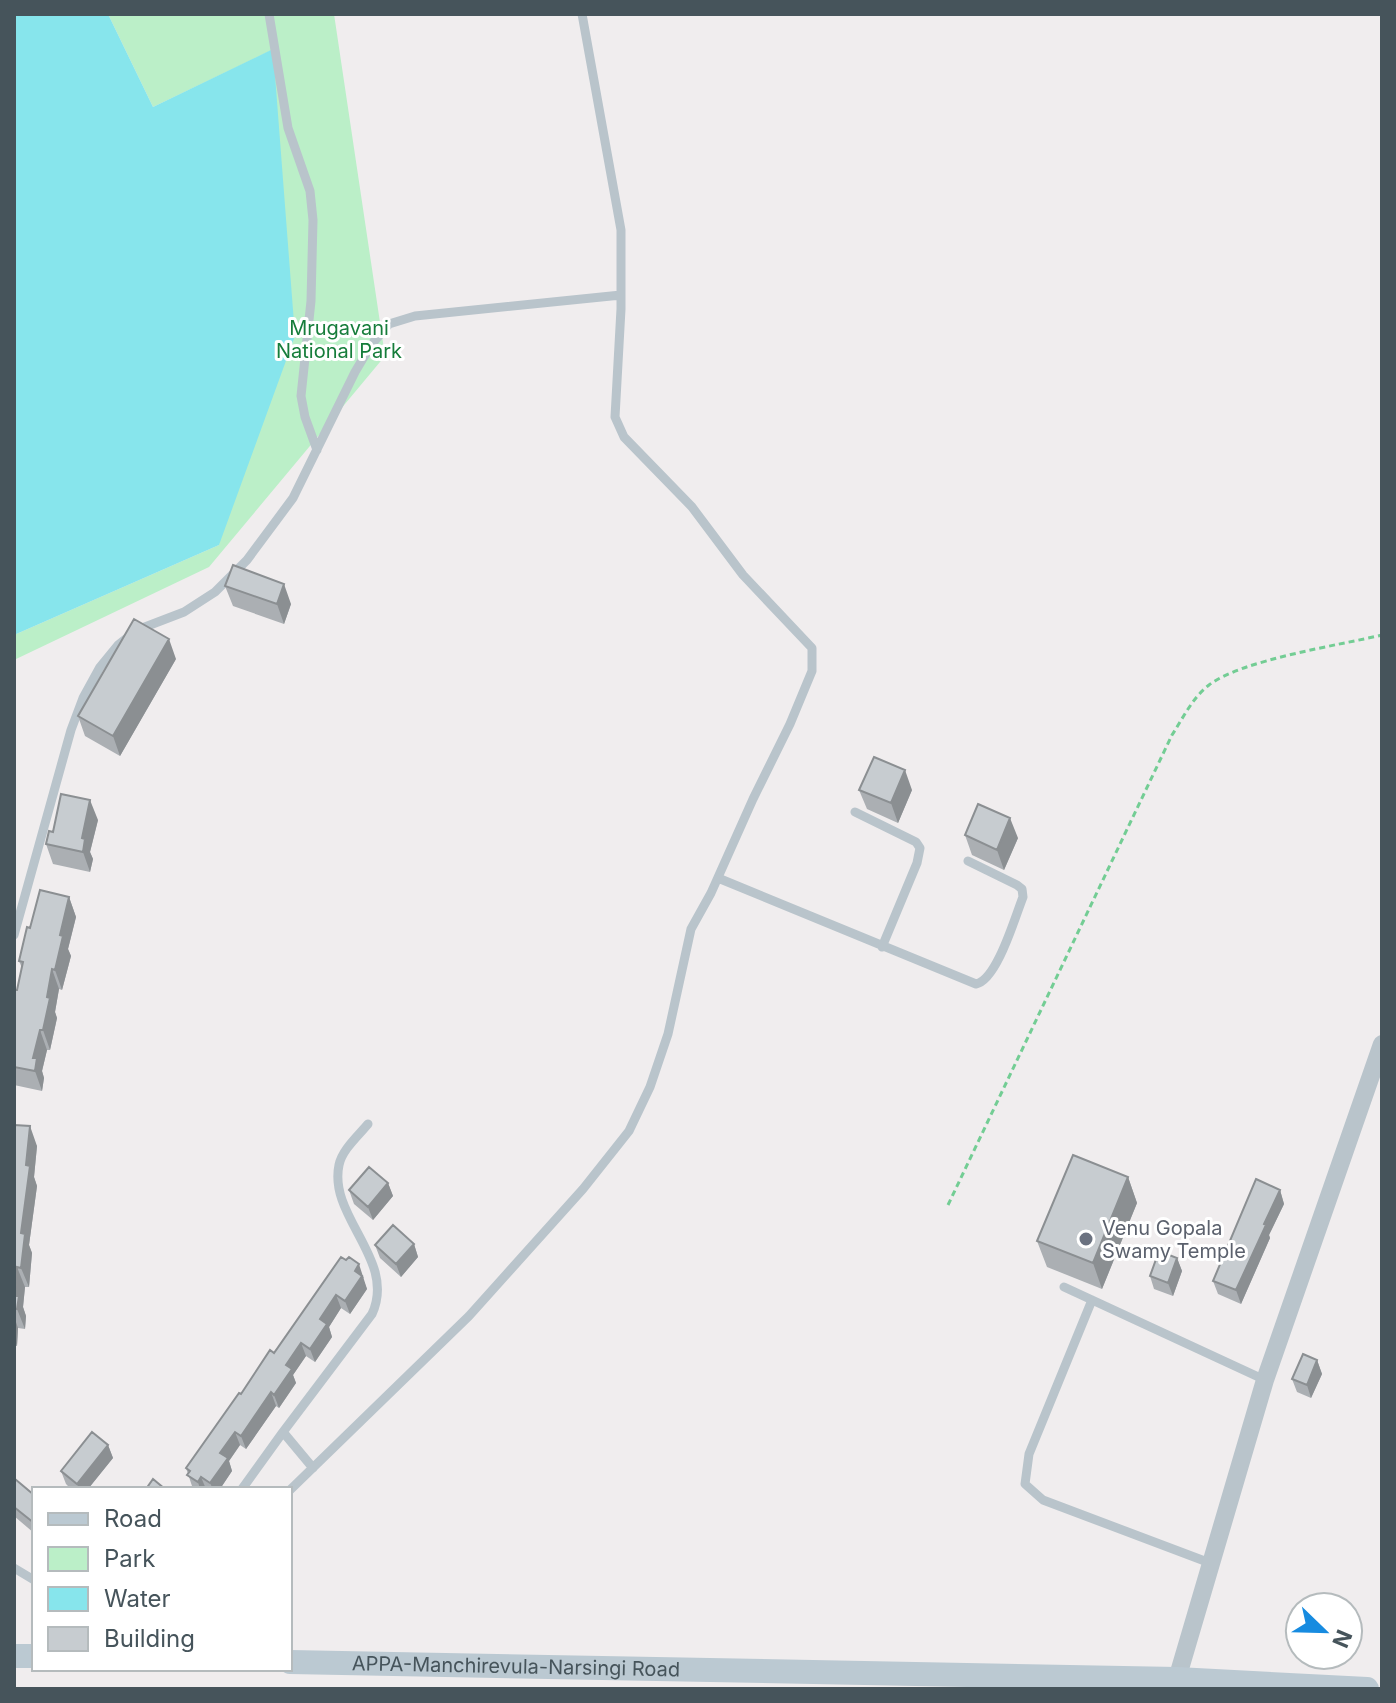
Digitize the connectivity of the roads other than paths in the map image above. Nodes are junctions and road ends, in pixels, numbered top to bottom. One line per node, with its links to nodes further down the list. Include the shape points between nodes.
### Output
1 (269, 14): 4 (lane, via 288,128 310,191 311,301 301,396)
2 (582, 14): 3 (lane, via 621,230)
3 (621, 295): 4 (lane, via 415,316 389,324 355,372); 7 (lane, via 615,417 624,437 692,507 743,575 812,648 812,671)
4 (317, 450): 8 (lane, via 293,498 236,571 184,612 137,630 100,667 71,730)
5 (855, 812): 9 (lane, via 920,848)
6 (968, 861): 9 (lane, via 1022,889 989,978 976,984)
7 (718, 878): 9 (lane); 16 (lane, via 691,929 668,1034 629,1131 469,1316)
8 (14, 935)
9 (882, 947)
10 (1382, 1044): 14 (street)
11 (368, 1124): 15 (lane, via 338,1166 340,1193 379,1279 378,1300)
12 (1064, 1287): 13 (lane)
13 (1092, 1300): 14 (lane); 19 (lane, via 1029,1454 1025,1484 1043,1500)
14 (1265, 1380): 19 (street)
15 (283, 1432): 16 (lane); 17 (lane)
16 (313, 1468): 18 (lane)
17 (243, 1487)
18 (292, 1488)
19 (1210, 1563): 23 (street)
20 (14, 1568): 21 (lane)
21 (32, 1579)
22 (292, 1662): 23 (main road, APPA-Manchirevula-Narsingi Road)
23 (1177, 1679): 24 (main road, APPA-Manchirevula-Narsingi Road)
24 (1367, 1689)

